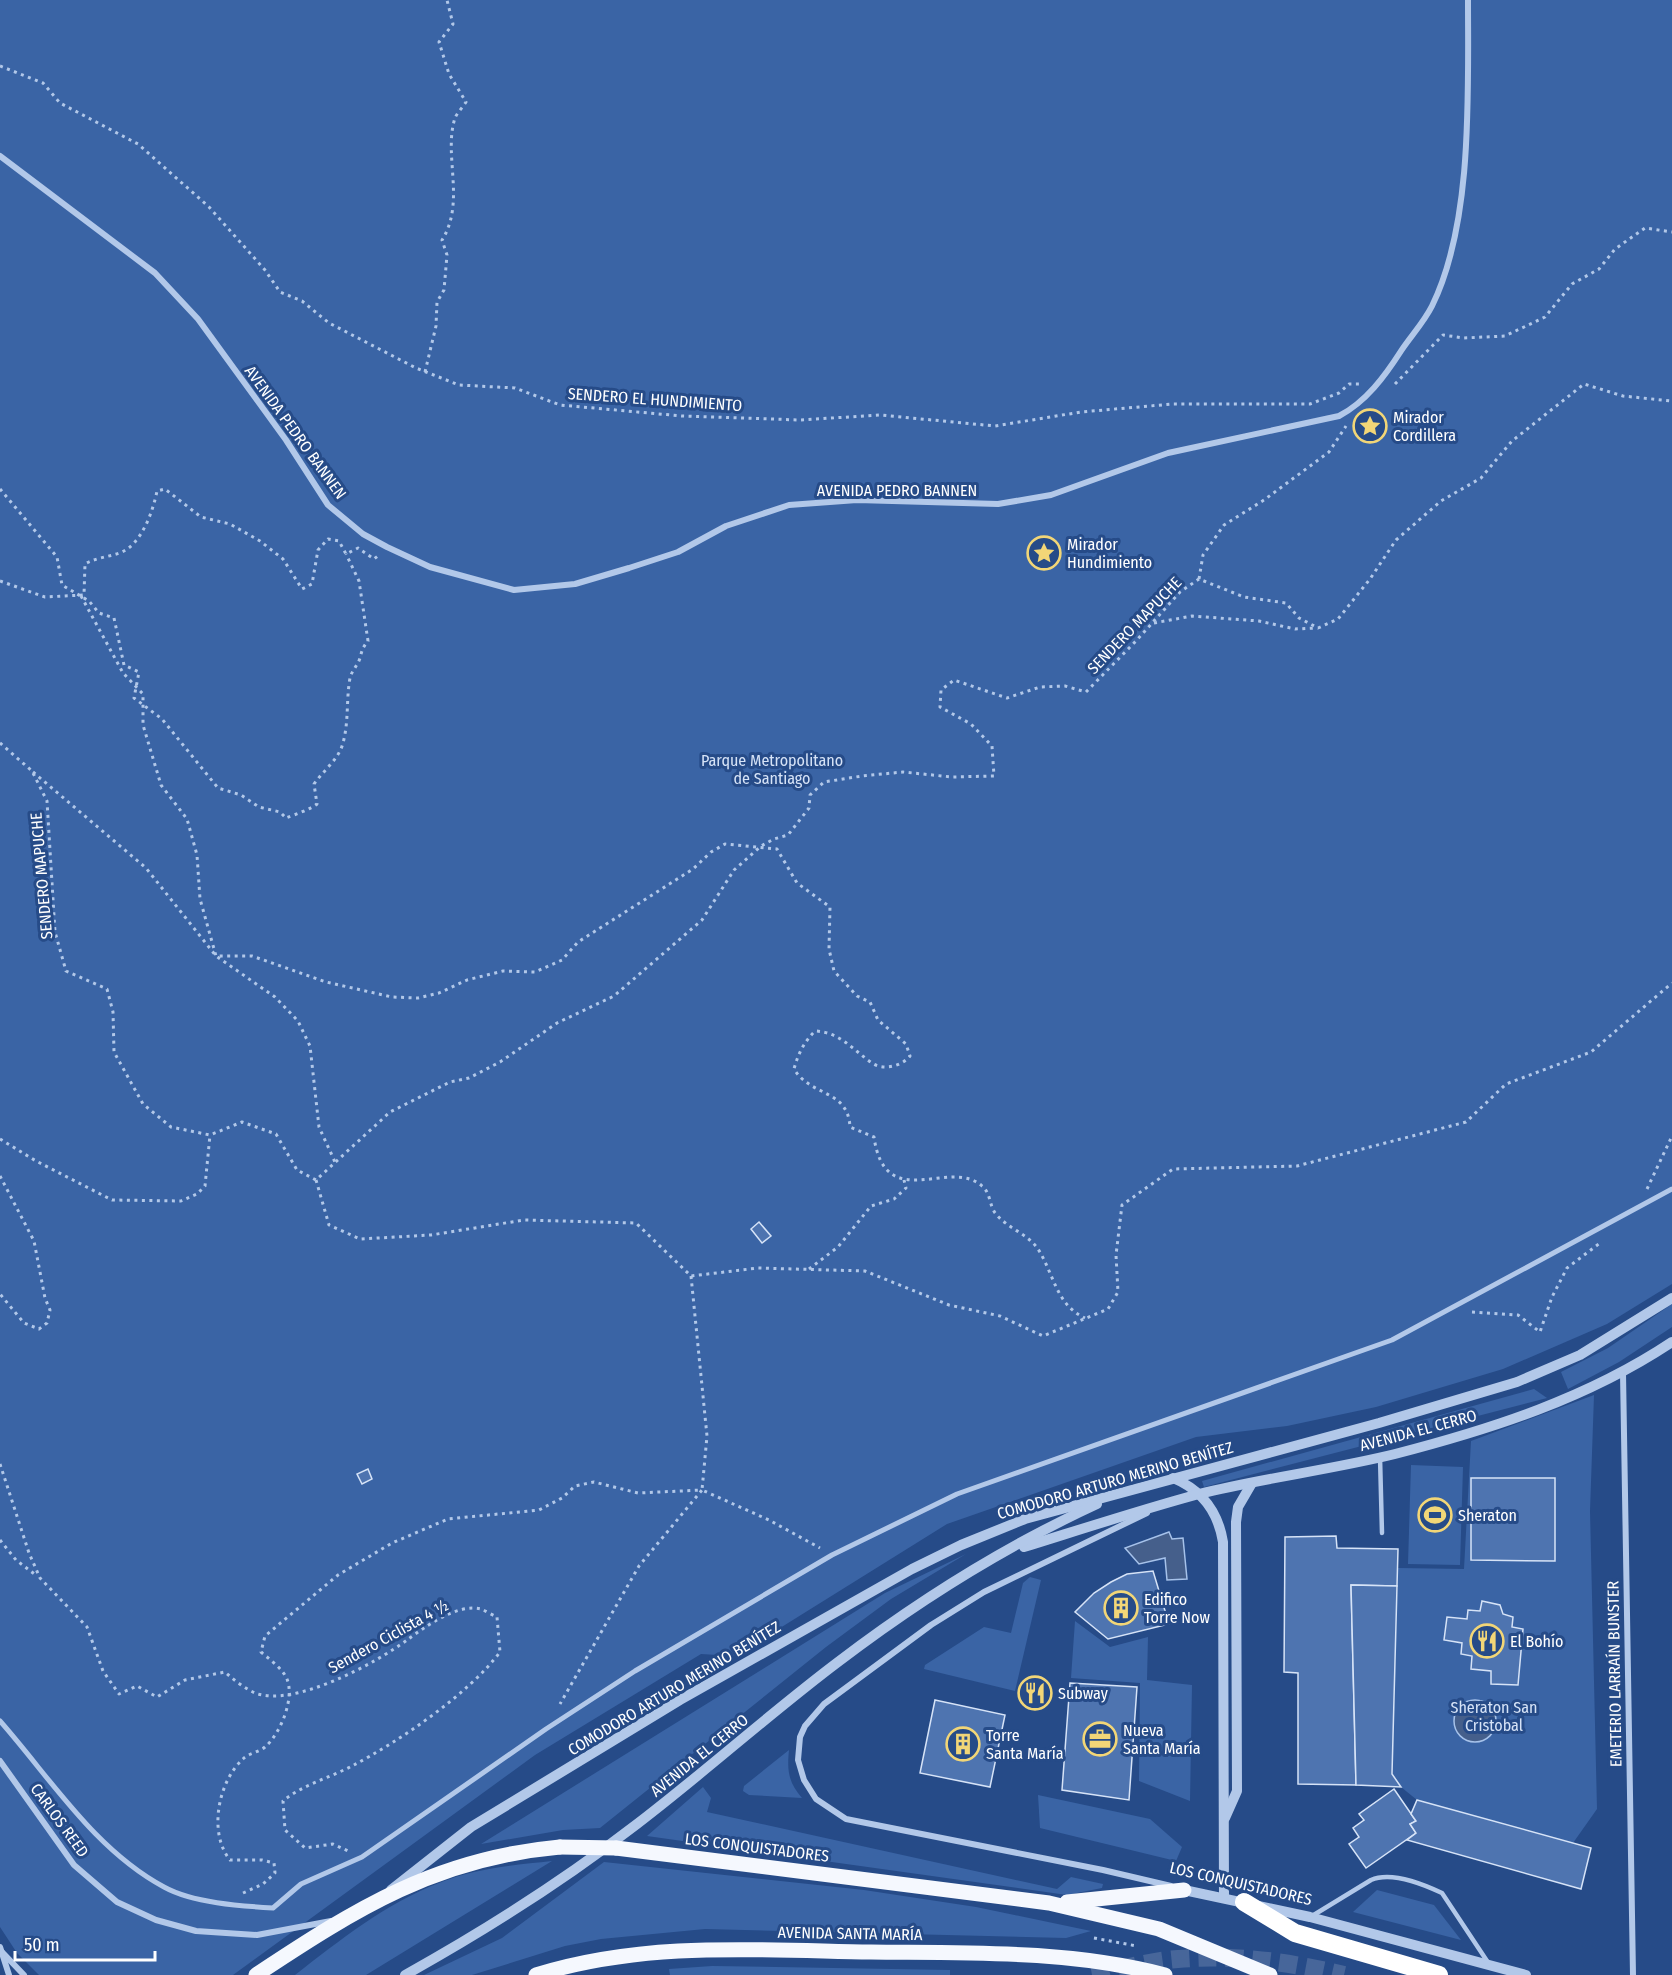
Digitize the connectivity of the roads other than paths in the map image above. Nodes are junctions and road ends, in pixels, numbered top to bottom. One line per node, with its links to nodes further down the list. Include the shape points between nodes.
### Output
1 (1468, 0): 2 (street, AVENIDA PEDRO BANNEN, via 1468,130 1454,243 1432,306 1374,390 1352,409 1339,417 1168,453 1051,495 998,504 857,500 789,506 726,526 678,552 575,584 514,590 430,567 363,534 328,506 286,440 205,329 155,273)
2 (0, 156)
3 (1672, 1189): 15 (street, via 1392,1340 957,1494 832,1555 635,1671 362,1857 301,1884 273,1908 228,1906 166,1888 106,1847)
4 (1672, 1298): 8 (street, COMODORO ARTURO MERINO BENÍTEZ, via 1580,1355 1517,1382)
5 (1672, 1342): 6 (street, AVENIDA EL CERRO)
6 (1623, 1373): 7 (street, AVENIDA EL CERRO, via 1537,1411); 37 (street, EMETERIO LARRAÍN BUNSTER)
7 (1380, 1457): 9 (street, AVENIDA EL CERRO); 13 (lane)
8 (1173, 1478): 10 (street, COMODORO ARTURO MERINO BENÍTEZ); 11 (street)
9 (1252, 1483): 11 (street, AVENIDA EL CERRO); 18 (street, via 1238,1507 1236,1522 1237,1791)
10 (1125, 1492): 14 (street, AVENIDA EL CERRO, via 1047,1528); 20 (street, COMODORO ARTURO MERINO BENÍTEZ, via 1005,1526 912,1569 741,1664 529,1791 433,1855)
11 (1200, 1494): 12 (street, AVENIDA EL CERRO); 18 (street, via 1216,1515 1223,1542)
12 (1157, 1506): 14 (street, AVENIDA EL CERRO); 16 (street, AVENIDA EL CERRO, via 1131,1522 1011,1577 957,1608 836,1693)
13 (1382, 1533)
14 (1007, 1553): 31 (street, AVENIDA EL CERRO, via 867,1640 694,1780 547,1890)
15 (0, 1721)
16 (805, 1726): 19 (street, LOS CONQUISTADORES, via 798,1749 804,1780 825,1807 846,1819)
17 (0, 1761): 25 (street, CARLOS REED, via 74,1865 117,1902 156,1920 196,1931 258,1935)
18 (1224, 1820): 21 (street)
19 (1184, 1890): 21 (street, LOS CONQUISTADORES); 23 (main road)
20 (384, 1896): 23 (main road, LOS CONQUISTADORES, bridge, via 460,1865 560,1847 616,1848); 25 (main road, LOS CONQUISTADORES)
21 (1224, 1898): 22 (street, LOS CONQUISTADORES)
22 (1244, 1902): 24 (street, LOS CONQUISTADORES); 35 (highway, via 1295,1933)
23 (1049, 1903): 34 (main road, LOS CONQUISTADORES, via 1159,1929)
24 (1310, 1917): 27 (street, LOS CONQUISTADORES); 27 (lane, via 1379,1876 1402,1880 1442,1893)
25 (343, 1918): 30 (main road, LOS CONQUISTADORES)
26 (1, 1950): 28 (street); 29 (street)
27 (1490, 1966): 36 (street, LOS CONQUISTADORES)
28 (9, 1975)
29 (24, 1975)
30 (256, 1975)
31 (405, 1975)
32 (536, 1975): 33 (main road, AVENIDA SANTA MARÍA, via 579,1963 645,1953 740,1950 1047,1955 1107,1962)
33 (1165, 1975)
34 (1270, 1975)
35 (1439, 1975)
36 (1526, 1975)
37 (1633, 1975)

